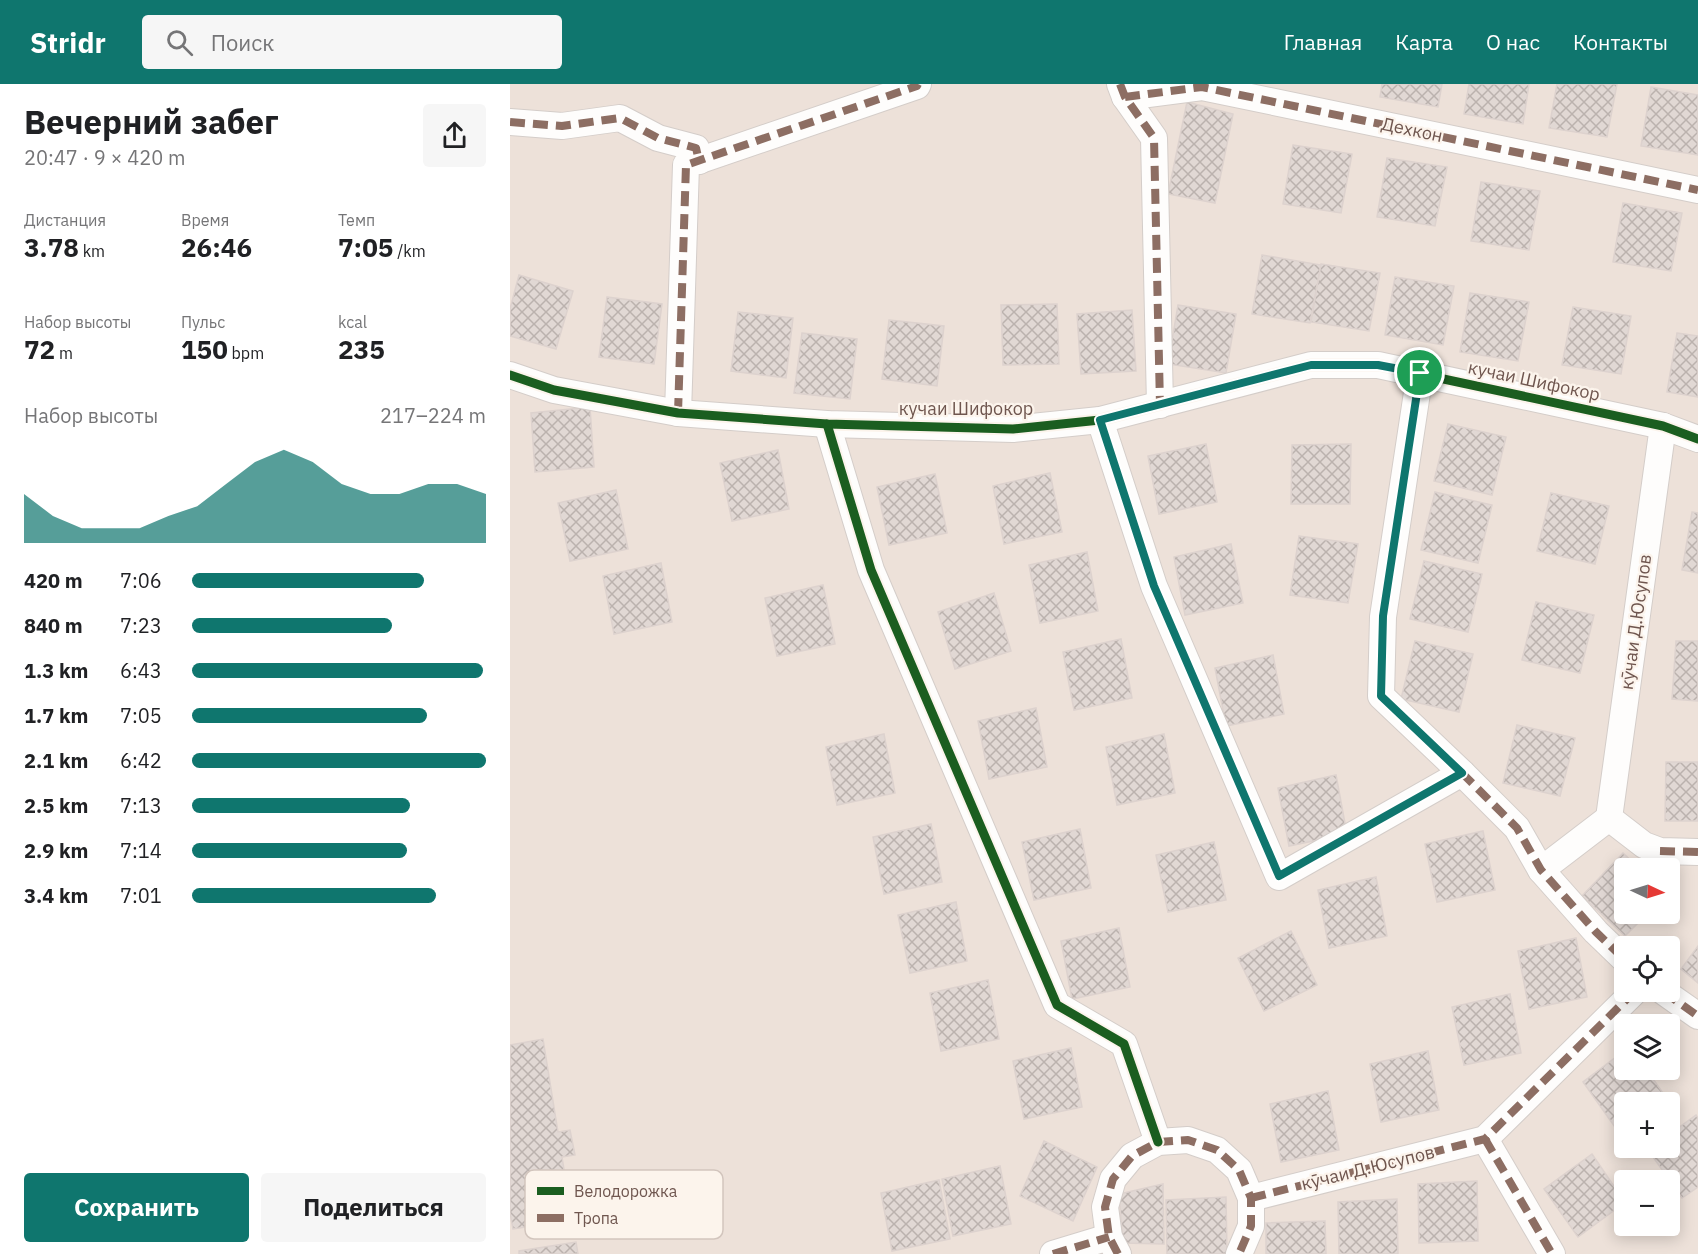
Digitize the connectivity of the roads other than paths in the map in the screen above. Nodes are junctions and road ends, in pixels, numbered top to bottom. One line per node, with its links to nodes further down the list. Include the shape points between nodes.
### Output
1 (918, 84): 4 (street)
2 (1122, 91): 5 (street, Дехкон, via 1202,87); 8 (street, via 1154,138)
3 (510, 122): 4 (street, via 562,126 620,118 658,138 696,148)
4 (699, 161): 9 (street, via 686,165)
5 (1698, 190)
6 (1420, 373): 8 (street, кучаи Шифокор, via 1378,365 1311,365); 12 (street, кучаи Шифокор); 14 (street, via 1383,616 1381,696)
7 (510, 375): 9 (street, кучаи Шифокор, via 554,390)
8 (1160, 405): 10 (street, кучаи Шифокор)
9 (678, 413): 11 (street, кучаи Шифокор)
10 (1100, 420): 11 (street, кучаи Шифокор, via 1013,429); 14 (street, via 1154,586 1279,876)
11 (827, 424): 23 (street, via 871,570 1057,1005 1124,1044)
12 (1663, 426): 13 (street, кучаи Шифокор); 15 (street, кӯчаи Д.Юсупов)
13 (1698, 439)
14 (1462, 773): 17 (street, via 1517,828)
15 (1609, 818): 16 (street, via 1644,845 1660,851); 17 (street)
16 (1698, 852)
17 (1541, 870): 18 (street)
18 (1614, 949)
19 (1624, 1002): 22 (street)
20 (1678, 1002): 21 (street)
21 (1698, 1016)
22 (1485, 1139): 24 (street, кӯчаи Д.Юсупов); 28 (street)
23 (1158, 1142): 24 (street, via 1188,1140 1217,1150 1239,1170); 25 (street, via 1132,1156 1113,1179 1105,1207)
24 (1251, 1198): 27 (street, via 1251,1226)
25 (1113, 1245): 26 (street)
26 (1053, 1254)
27 (1239, 1254)
28 (1552, 1254)

